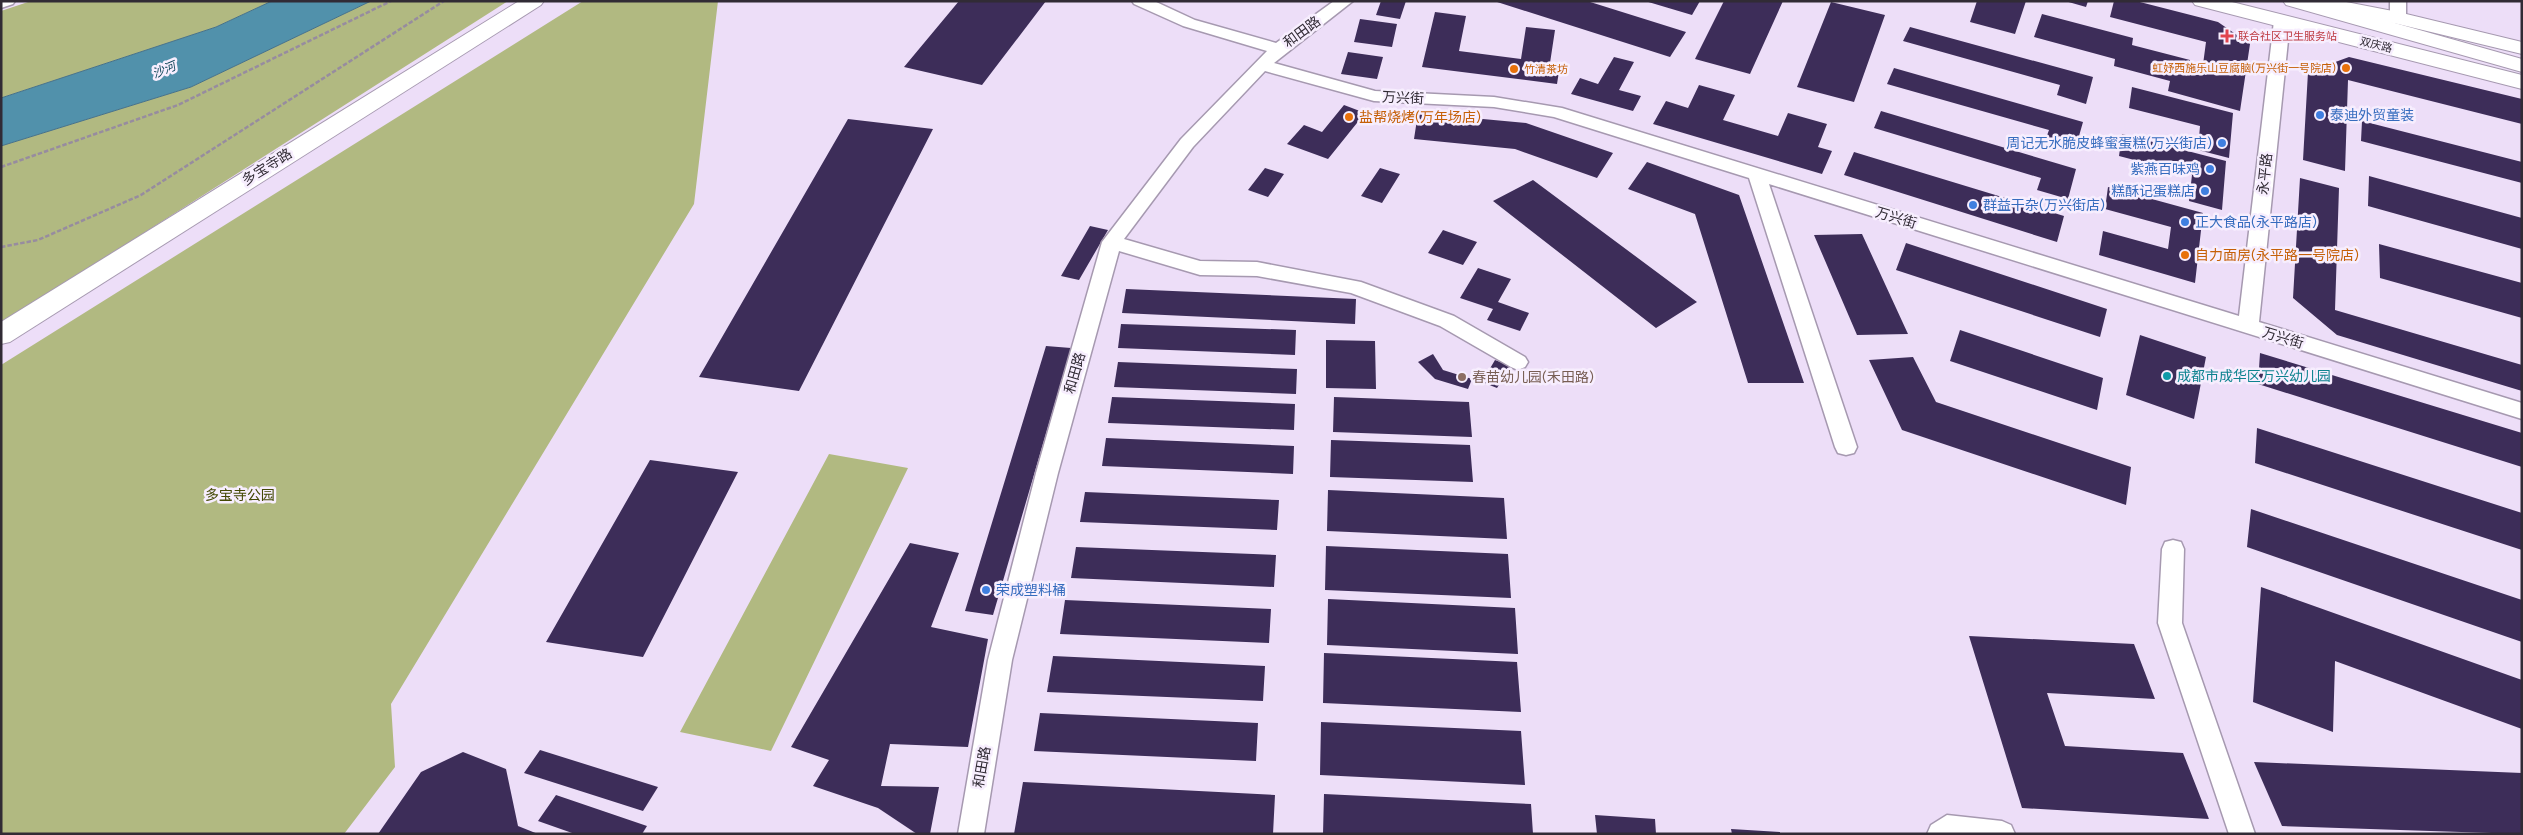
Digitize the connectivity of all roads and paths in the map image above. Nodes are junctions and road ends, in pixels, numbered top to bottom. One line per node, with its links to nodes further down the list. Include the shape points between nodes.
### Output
1 (7, 1): 10 (street)
2 (391, 1): 16 (path, via 178,105)
3 (444, 1): 19 (path, via 141,196 38,240)
4 (534, 1): 21 (main road, 多宝寺路)
5 (1140, 1): 13 (street, via 1189,23)
6 (1345, 1): 13 (street, 和田路)
7 (2202, 1): 12 (main road, 双庆路)
8 (2293, 1): 15 (main road)
9 (2306, 1): 11 (main road)
10 (1, 3)
11 (2398, 10): 15 (main road)
12 (2282, 21): 15 (main road, 双庆路); 20 (street, 永平路)
13 (1278, 49): 14 (street, 和田路)
14 (1262, 65): 17 (street, 万兴街, via 1374,96 1494,102 1556,112); 18 (street, 和田路, via 1187,143)
15 (2520, 65)
16 (1, 168)
17 (1757, 176): 20 (street, 万兴街); 24 (street)
18 (1112, 242): 22 (street, via 1200,268 1258,270 1354,287 1447,322); 26 (street, 和田路, via 1047,473 1000,660)
19 (1, 247)
20 (2248, 327): 23 (street, 万兴街)
21 (1, 334)
22 (1518, 362)
23 (2522, 411)
24 (1846, 447)
25 (2173, 549): 29 (street, via 2170,623)
26 (971, 834)
27 (1940, 834): 28 (street, via 1947,828)
28 (2002, 834)
29 (2242, 834)

